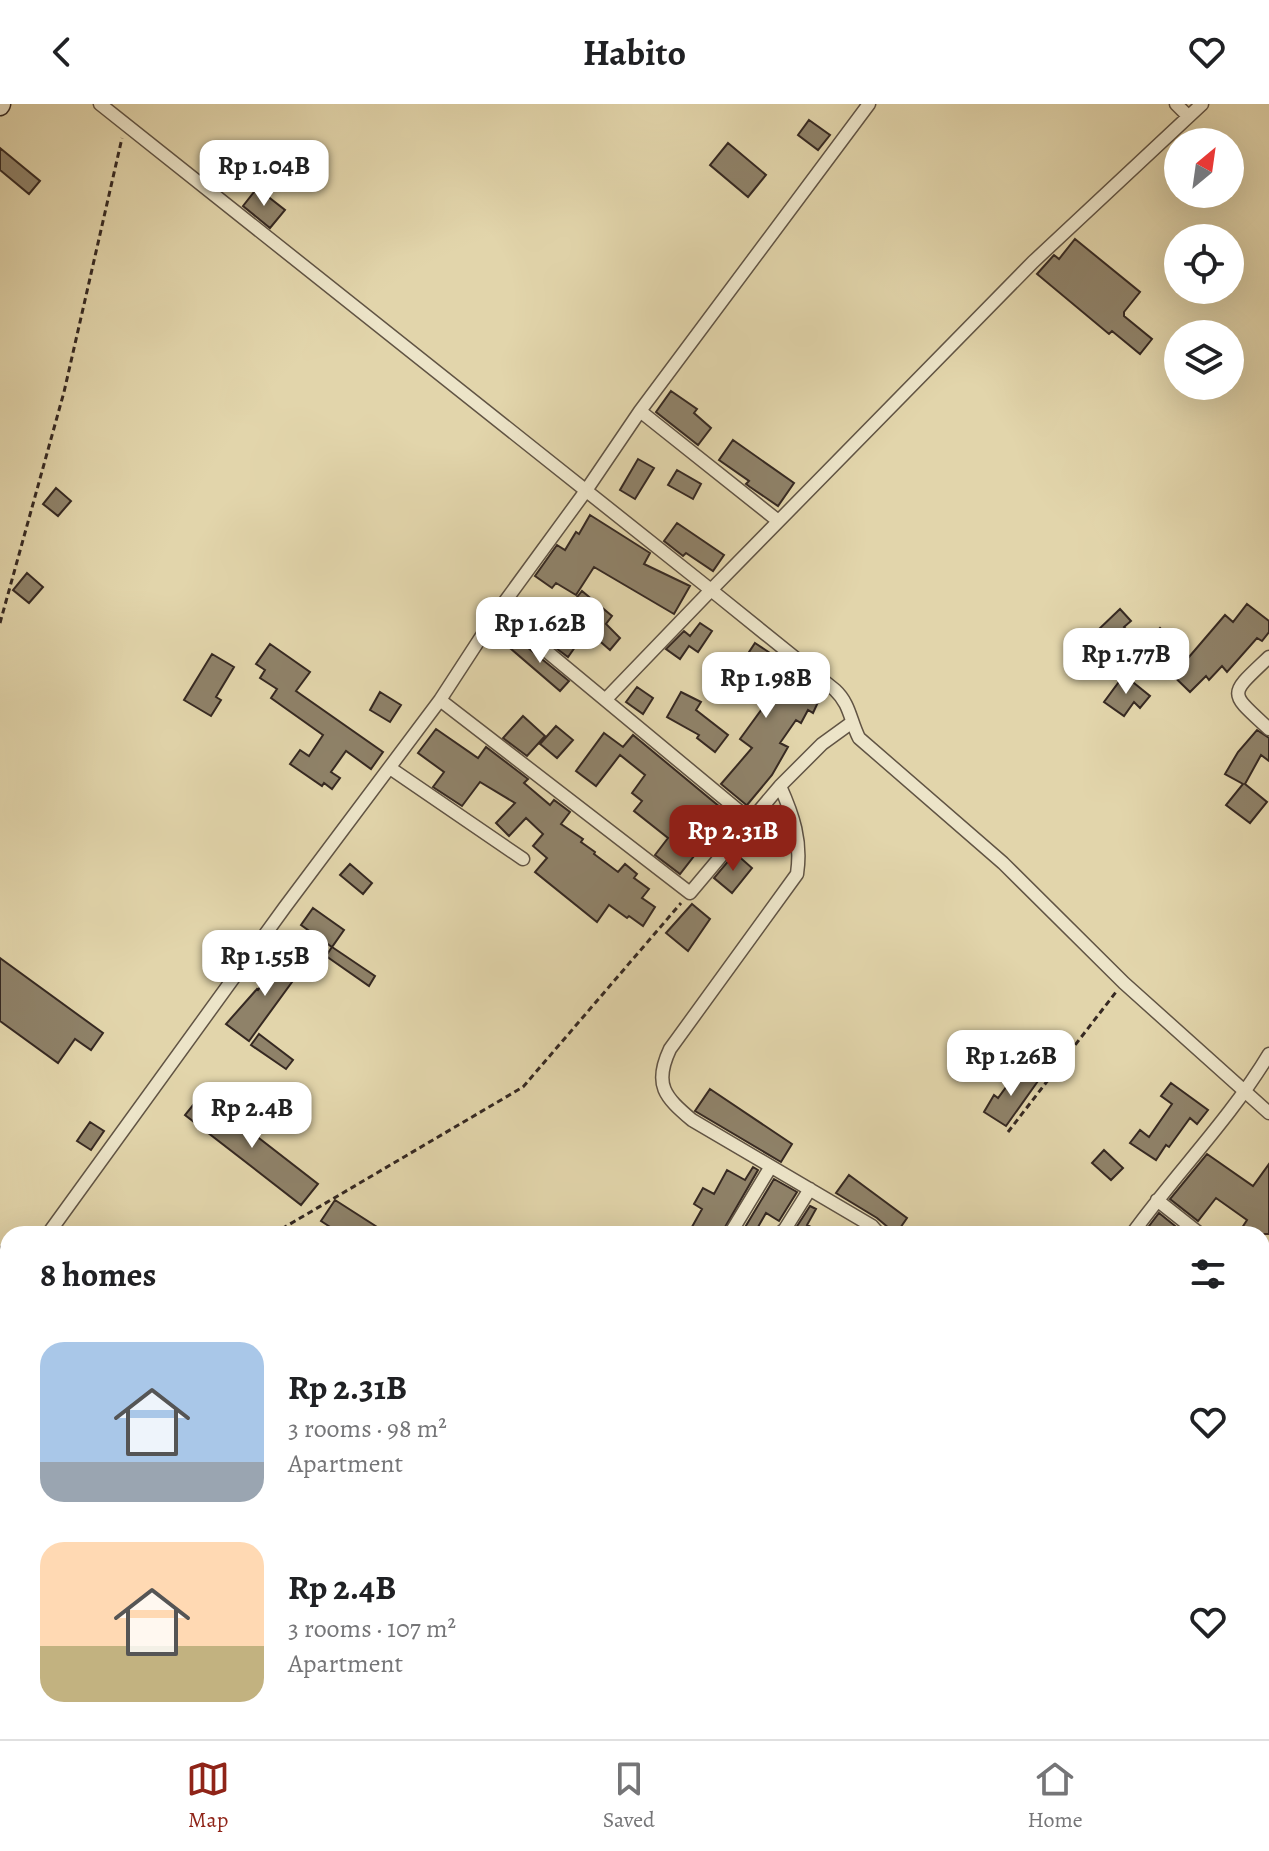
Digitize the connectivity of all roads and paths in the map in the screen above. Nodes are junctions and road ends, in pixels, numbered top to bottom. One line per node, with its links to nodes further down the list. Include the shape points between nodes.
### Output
1 (100, 104): 6 (street)
2 (869, 104): 7 (street)
3 (1176, 104): 5 (street)
4 (1202, 104): 5 (street)
5 (1188, 116): 9 (street, via 1033,262)
6 (125, 126): 8 (street); 12 (path, via 64,392)
7 (640, 411): 8 (street); 9 (street)
8 (585, 492): 10 (street); 11 (street)
9 (777, 520): 10 (street)
10 (711, 590): 14 (street); 16 (street, via 846,700)
11 (498, 611): 14 (street); 15 (street)
12 (0, 623)
13 (1269, 657): 17 (street, via 1237,693)
14 (606, 699): 20 (street)
15 (440, 700): 18 (street); 22 (street)
16 (851, 723): 19 (street); 23 (street, via 884,762 1003,863)
17 (1269, 729)
18 (390, 768): 21 (street); 31 (street)
19 (780, 786): 20 (street); 28 (street, via 795,819 797,874 670,1049 661,1078 672,1103 692,1120)
20 (750, 820): 22 (street)
21 (523, 859)
22 (690, 893): 32 (path, via 523,1087)
23 (1124, 983): 25 (street); 27 (path)
24 (1269, 1054): 25 (street)
25 (1246, 1092): 26 (street); 30 (street)
26 (1269, 1113)
27 (1008, 1132)
28 (770, 1168): 29 (street); 33 (street)
29 (810, 1189): 34 (street); 35 (street)
30 (1157, 1200): 36 (street); 37 (street)
31 (54, 1226)
32 (287, 1226)
33 (735, 1226)
34 (787, 1226)
35 (872, 1226)
36 (1138, 1226)
37 (1190, 1226)

